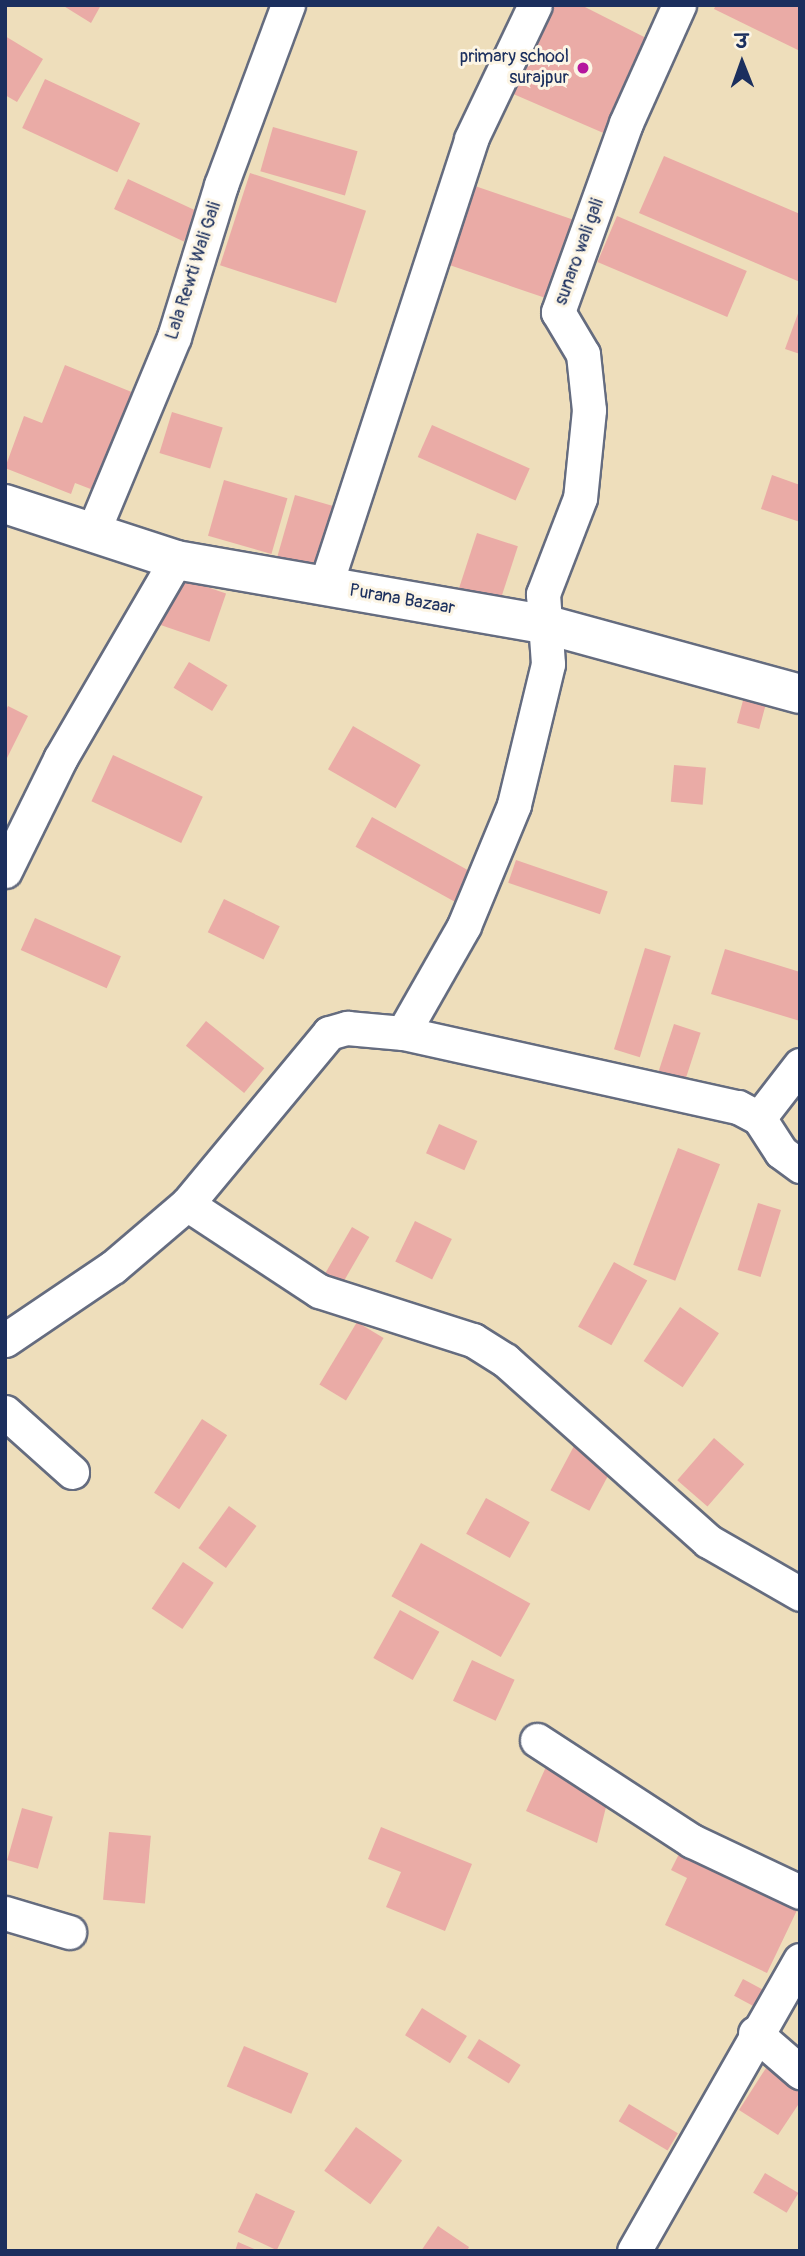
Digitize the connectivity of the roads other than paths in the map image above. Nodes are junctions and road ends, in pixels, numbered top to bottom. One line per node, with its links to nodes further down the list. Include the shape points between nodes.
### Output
1 (288, 5): 5 (street, Lala Rewti Wali Gali, via 221,186 174,337)
2 (535, 5): 7 (street, via 471,139)
3 (679, 5): 8 (street, sunaro wali gali, via 626,123 558,312 583,354 589,410 580,498 547,577)
4 (5, 504): 5 (street, Purana Bazaar)
5 (92, 534): 6 (street, Purana Bazaar)
6 (176, 560): 7 (street, Purana Bazaar); 10 (street, via 60,759)
7 (325, 587): 8 (street, Purana Bazaar)
8 (544, 624): 9 (street, Purana Bazaar); 11 (street, via 548,664 514,805 464,926)
9 (800, 694)
10 (5, 870)
11 (402, 1033): 13 (street, via 738,1107); 15 (street, via 347,1028 329,1033)
12 (800, 1065): 13 (street)
13 (759, 1118): 14 (street, via 781,1152)
14 (800, 1166)
15 (187, 1205): 16 (street, via 113,1267); 19 (street, via 319,1291 473,1340 505,1360 708,1541)
16 (5, 1340)
17 (5, 1412): 18 (street)
18 (72, 1472)
19 (800, 1594)
20 (537, 1740): 21 (street, via 692,1841)
21 (800, 1892)
22 (5, 1913): 23 (street)
23 (69, 1932)
24 (800, 1960): 25 (street)
25 (755, 2033): 26 (street); 27 (street)
26 (800, 2072)
27 (634, 2251)

